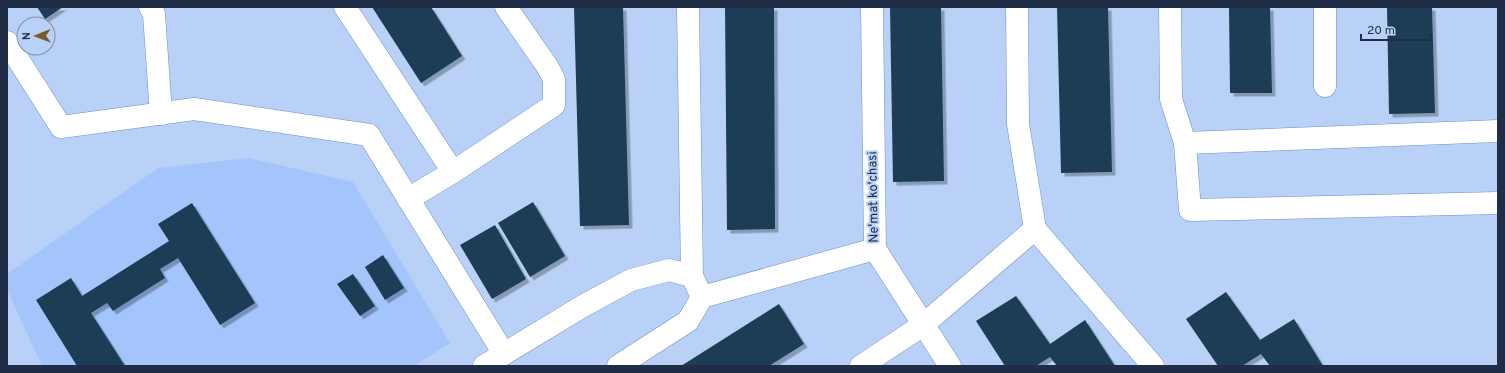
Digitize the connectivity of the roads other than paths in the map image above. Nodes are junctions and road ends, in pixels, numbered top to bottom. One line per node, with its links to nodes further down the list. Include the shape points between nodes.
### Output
1 (150, 7): 11 (lane, via 154,14)
2 (345, 7): 14 (lane)
3 (506, 7): 14 (lane, via 554,80 554,105)
4 (688, 7): 19 (lane)
5 (872, 7): 18 (lane, Ne'mat ko'chasi)
6 (1017, 7): 17 (lane, via 1018,124)
7 (1170, 7): 13 (lane, via 1171,99)
8 (1325, 7): 10 (lane)
9 (8, 45): 11 (lane, via 61,127)
10 (1325, 86)
11 (161, 114): 15 (lane, via 194,109 369,135)
12 (1498, 131): 13 (lane)
13 (1185, 143): 16 (lane, via 1190,210)
14 (452, 172): 15 (lane)
15 (408, 199): 22 (lane)
16 (1498, 203)
17 (1035, 229): 21 (lane); 27 (lane)
18 (874, 249): 20 (lane); 21 (lane, Ne'mat ko'chasi)
19 (692, 276): 20 (lane); 22 (lane, via 669,270 631,280)
20 (702, 297): 24 (lane, via 688,321)
21 (923, 325): 25 (lane); 26 (lane, Ne'mat ko'chasi)
22 (504, 354): 23 (lane)
23 (484, 366)
24 (618, 366)
25 (861, 366)
26 (950, 366)
27 (1153, 366)

